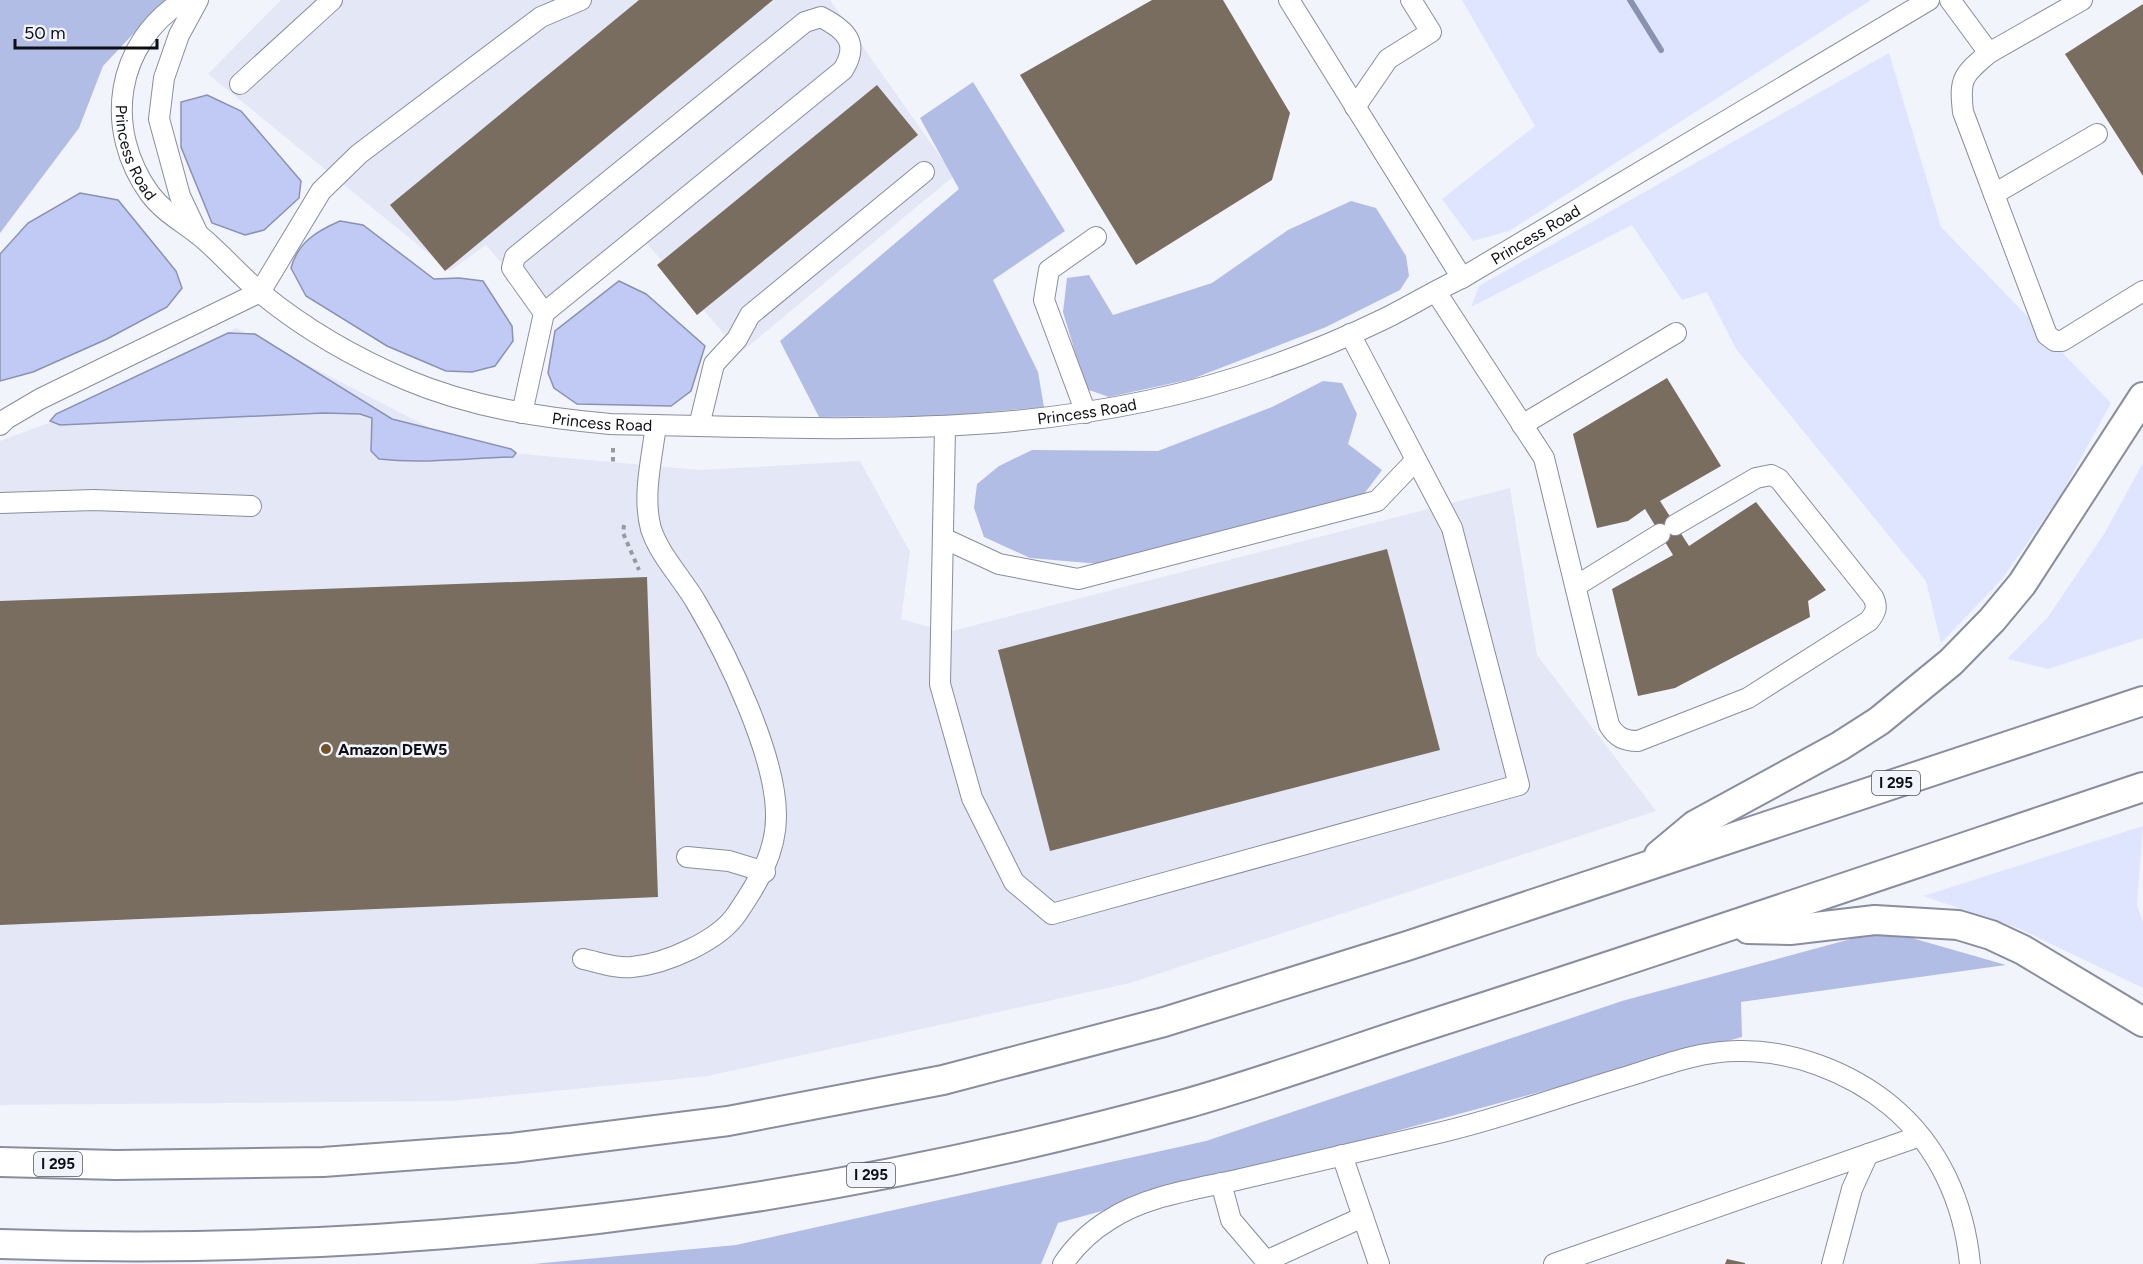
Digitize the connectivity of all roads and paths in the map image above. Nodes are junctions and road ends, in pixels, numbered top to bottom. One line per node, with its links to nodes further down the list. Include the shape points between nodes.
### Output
1 (184, 0): 17 (street, Princess Road, via 167,11 139,41 120,101 135,167 151,195 178,222)
2 (198, 0): 17 (street, Princess Road, via 178,35 164,78 159,119 180,196)
3 (333, 0): 12 (street)
4 (581, 0): 10 (street)
5 (1289, 0): 13 (street)
6 (1411, 0): 13 (street, via 1431,32 1389,59)
7 (1929, 0): 19 (street, Princess Road)
8 (1950, 0): 11 (street)
9 (2082, 0): 11 (street)
10 (544, 8): 21 (street, via 359,154 321,191)
11 (1989, 53): 16 (street, via 1965,73 1961,95 1963,112)
12 (240, 84)
13 (1355, 107): 19 (street)
14 (2097, 134): 16 (street)
15 (924, 172): 32 (street, via 750,315 737,339 714,364)
16 (1994, 194): 20 (street, via 2047,335 2055,341)
17 (198, 234): 21 (street, Princess Road)
18 (1096, 237): 28 (street, via 1049,270 1044,300)
19 (1462, 278): 22 (street, Princess Road)
20 (2143, 291)
21 (260, 292): 27 (street, Princess Road, via 323,337 407,380 456,398); 29 (street, via 40,399)
22 (1436, 292): 25 (street, Princess Road); 31 (street)
23 (544, 314): 23 (street, via 512,268 515,257 805,22 821,17 839,27 849,39 851,58 843,70); 27 (street)
24 (1676, 333): 31 (street)
25 (1350, 334): 28 (street, Princess Road, via 1263,369 1190,391); 35 (street)
26 (2143, 397): 46 (highway, via 2022,584 1951,662 1869,727 1695,825)
27 (522, 413): 30 (street, Princess Road, via 610,424)
28 (1086, 413): 33 (street, Princess Road)
29 (0, 425)
30 (656, 425): 32 (street, Princess Road); 47 (street, via 648,493 651,528 710,626 740,687 771,773 777,818)
31 (1522, 425): 42 (street, via 1544,458)
32 (699, 426): 33 (street, Princess Road)
33 (945, 428): 40 (street)
34 (613, 448): 36 (path)
35 (1416, 460): 40 (street, via 1377,501 1078,579 999,564); 40 (street, via 1452,528 1519,785 1052,914 1014,882 972,798 940,684)
36 (613, 465)
37 (0, 503): 38 (street, via 94,500)
38 (251, 506)
39 (624, 525): 41 (path, via 623,533)
40 (943, 538)
41 (639, 570)
42 (1575, 586): 42 (street, via 1609,724 1614,733 1629,741 1638,741 1748,698 1869,621 1876,604 1779,479 1771,475 1756,478)
43 (2143, 701): 46 (highway, I 295)
44 (2143, 787): 48 (highway, I 295)
45 (687, 857): 47 (street, via 729,861)
46 (1648, 864): 54 (highway, I 295, via 1407,946 1164,1022 1050,1054 836,1103 619,1136 323,1162)
47 (765, 872): 49 (street, via 732,922 670,959 630,968)
48 (1729, 928): 50 (highway, via 1790,930 1875,920 1958,926 1992,935 2023,950); 58 (highway, I 295, via 1190,1102 1012,1146 798,1190 629,1215 346,1242 198,1248)
49 (583, 959)
50 (2143, 1022)
51 (1920, 1136): 52 (street); 53 (street, via 1880,1098 1827,1067 1739,1051 1690,1057 1446,1131); 64 (street, via 1952,1186 1967,1233)
52 (1868, 1154): 62 (street); 63 (street, via 1852,1189)
53 (1342, 1155): 55 (street); 56 (street)
54 (0, 1162)
55 (1221, 1184): 56 (street, via 1230,1221 1266,1261); 60 (street, via 1157,1199 1110,1219 1074,1247)
56 (1362, 1217): 61 (street)
57 (0, 1244): 58 (highway, I 295)
58 (49, 1246): 59 (highway)
59 (10, 1264)
60 (1063, 1264)
61 (1379, 1264)
62 (1554, 1264)
63 (1832, 1264)
64 (1970, 1264)

